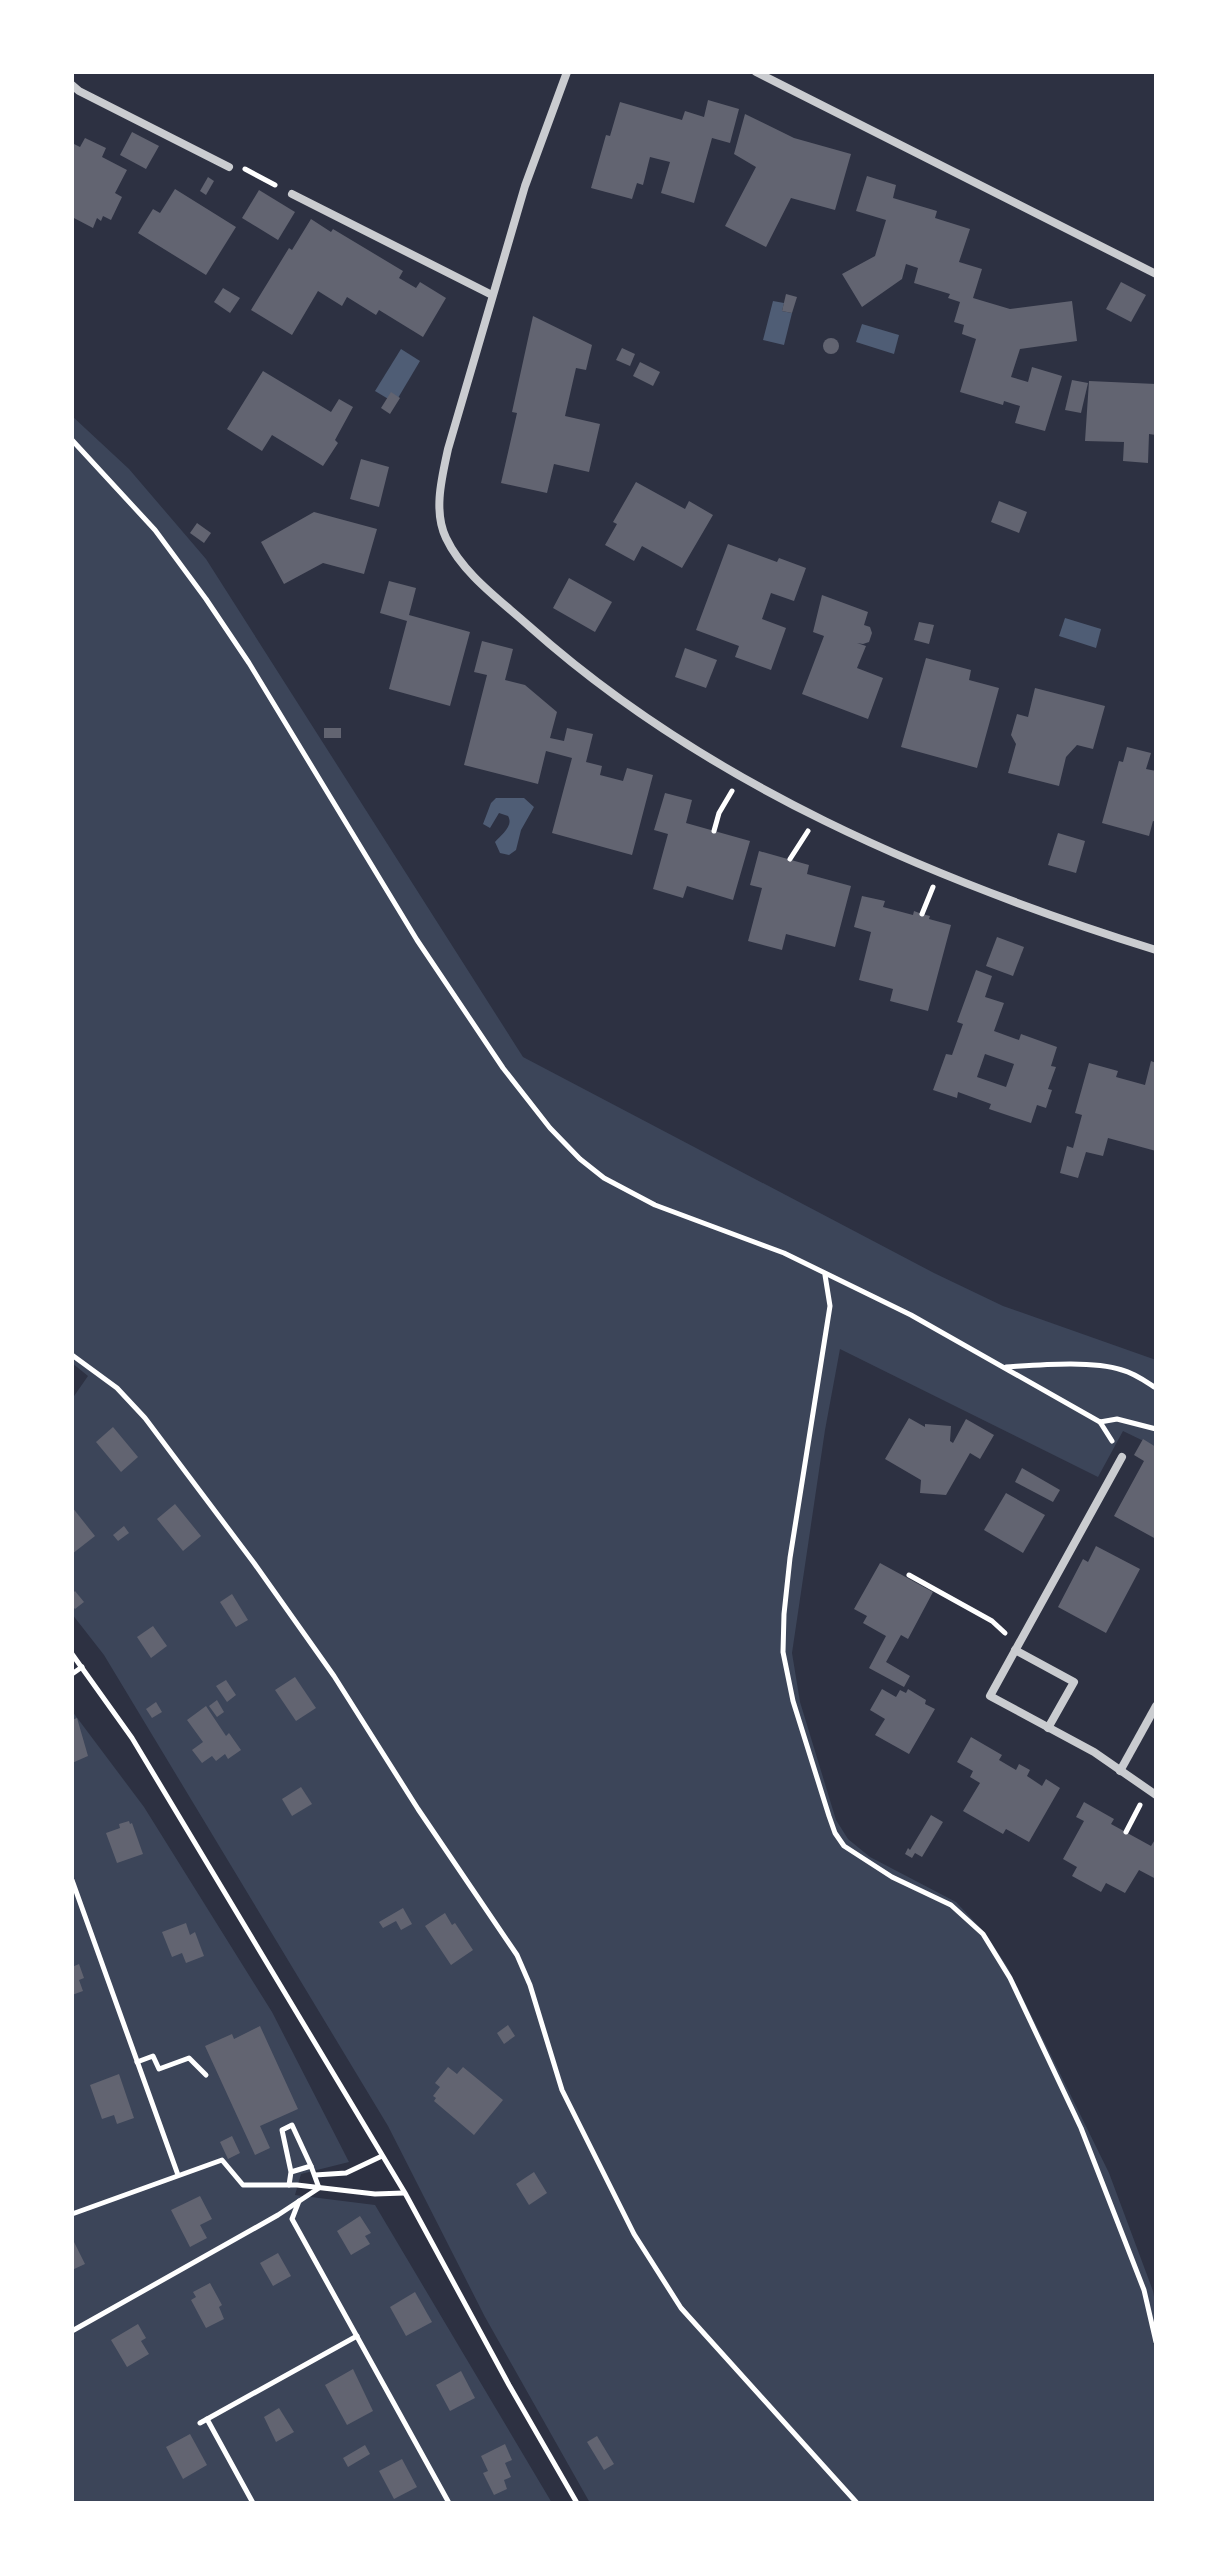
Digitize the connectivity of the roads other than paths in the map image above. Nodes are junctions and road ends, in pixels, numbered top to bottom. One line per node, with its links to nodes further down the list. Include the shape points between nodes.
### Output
1 (567, 72): 8 (street)
2 (756, 72): 3 (street)
3 (770, 75): 7 (street)
4 (72, 85): 5 (street)
5 (229, 167)
6 (292, 194): 8 (street)
7 (1156, 274)
8 (492, 295): 9 (street, via 441,483 445,536 459,561 550,644 625,702 741,776 817,817 971,885)
9 (1156, 950)
10 (1122, 1457): 11 (street)
11 (1016, 1648): 13 (street, via 1074,1682); 13 (street, via 990,1696)
12 (1156, 1706): 14 (street)
13 (1048, 1728): 14 (street)
14 (1120, 1771): 15 (street)
15 (1152, 1793)

